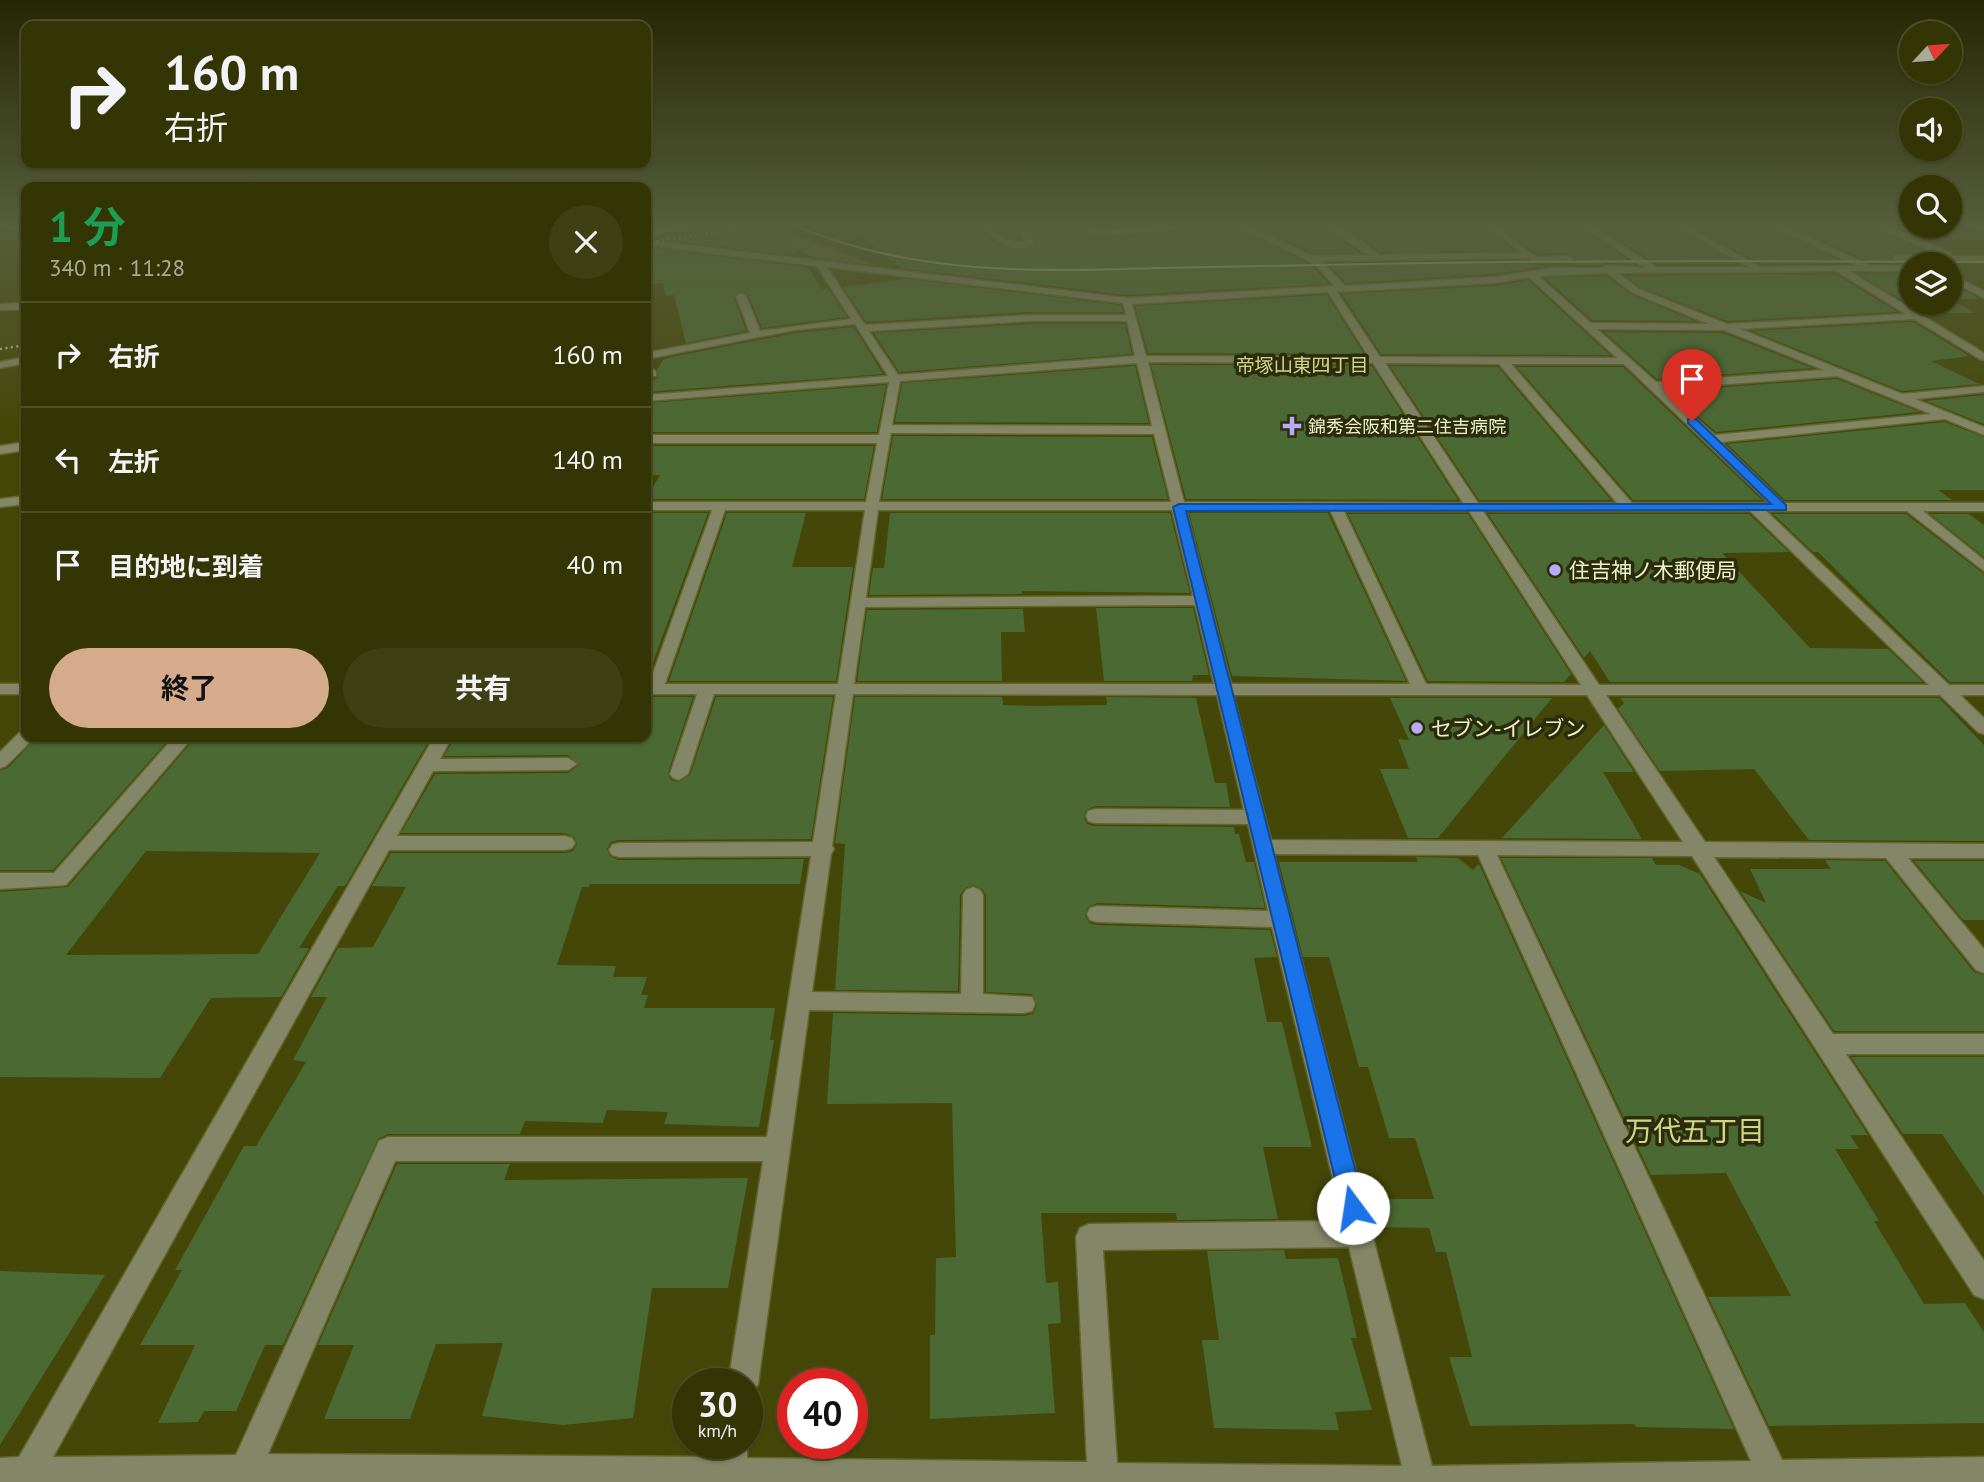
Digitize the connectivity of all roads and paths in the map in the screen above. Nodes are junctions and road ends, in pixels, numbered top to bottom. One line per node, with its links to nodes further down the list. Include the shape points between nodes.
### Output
1 (839, 293): 13 (street)
2 (1025, 293): 11 (street)
3 (1294, 293): 11 (street)
4 (1339, 293): 20 (street)
5 (1553, 293): 14 (street)
6 (1639, 293): 15 (street)
7 (1878, 293): 12 (street)
8 (741, 296): 16 (street)
9 (21, 306): 10 (street)
10 (0, 307)
11 (1129, 309): 13 (street); 19 (street)
12 (1914, 316): 15 (street); 18 (street)
13 (859, 325): 16 (street, via 835,321); 26 (street)
14 (1590, 326): 15 (street); 23 (street)
15 (1725, 327): 25 (street)
16 (756, 334): 17 (street)
17 (651, 355)
18 (1984, 357)
19 (1142, 359): 20 (street); 26 (street); 32 (street)
20 (1377, 360): 21 (street); 48 (street)
21 (1502, 360): 23 (street); 49 (street)
22 (21, 361): 24 (street)
23 (1626, 361): 27 (street)
24 (0, 365)
25 (1839, 373): 27 (street); 30 (street)
26 (895, 379): 29 (street); 34 (street)
27 (1652, 386): 36 (street)
28 (1984, 389): 30 (street)
29 (651, 398)
30 (1901, 398): 31 (street)
31 (1948, 416): 33 (street); 36 (street)
32 (1159, 430): 34 (street); 44 (street)
33 (1984, 430)
34 (885, 434): 35 (street); 43 (street)
35 (651, 439)
36 (1712, 439): 51 (street)
37 (21, 447): 38 (street)
38 (0, 450)
39 (21, 501): 40 (street)
40 (0, 503)
41 (651, 506): 42 (street)
42 (720, 506): 43 (street); 55 (street)
43 (872, 506): 44 (street); 54 (street)
44 (1179, 507): 47 (street); 53 (street)
45 (1910, 507): 46 (street); 51 (street); 52 (street)
46 (1984, 507)
47 (1336, 508): 48 (street); 59 (street)
48 (1474, 508): 49 (street); 60 (street)
49 (1629, 508): 50 (street)
50 (1754, 508): 51 (street); 64 (street)
51 (1782, 508)
52 (1984, 567)
53 (1202, 600): 54 (street); 63 (street)
54 (859, 603): 62 (street)
55 (651, 686)
56 (0, 689): 57 (street)
57 (21, 689)
58 (651, 689): 61 (street)
59 (1420, 689): 60 (street); 63 (street)
60 (1593, 689): 64 (street); 81 (street)
61 (708, 690): 62 (street); 73 (street)
62 (847, 690): 63 (street); 80 (street)
63 (1224, 690): 75 (street)
64 (1945, 690): 65 (street); 66 (street)
65 (1984, 690)
66 (1984, 728)
67 (21, 741): 70 (street)
68 (180, 742): 85 (street, via 60,880)
69 (440, 742): 72 (street)
70 (0, 762)
71 (568, 764): 72 (street)
72 (427, 765): 76 (street)
73 (679, 774)
74 (1094, 816): 75 (street)
75 (1256, 817): 78 (street)
76 (384, 843): 77 (street); 104 (street)
77 (565, 843)
78 (1263, 847): 79 (street); 88 (street)
79 (1484, 848): 81 (street); 103 (street)
80 (824, 849): 82 (street); 90 (street)
81 (1698, 849): 84 (street); 93 (street)
82 (619, 850)
83 (1984, 851): 84 (street)
84 (1892, 852): 89 (street)
85 (0, 881)
86 (974, 895): 91 (street)
87 (1097, 914): 88 (street)
88 (1281, 919): 96 (street)
89 (1984, 964)
90 (801, 1001): 91 (street); 95 (street)
91 (972, 1003): 92 (street)
92 (1024, 1004)
93 (1826, 1044): 94 (street); 97 (street)
94 (1984, 1044)
95 (778, 1149): 98 (street); 100 (street, via 388,1149)
96 (1359, 1234): 106 (street, via 1089,1237); 107 (street)
97 (1984, 1285)
98 (745, 1368)
99 (731, 1466): 102 (street); 106 (street)
100 (246, 1468): 102 (street); 104 (street)
101 (1984, 1472): 105 (street)
102 (373, 1475)
103 (1773, 1475): 105 (street); 107 (street)
104 (17, 1476)
105 (1814, 1478)
106 (1085, 1479): 107 (street)
107 (1421, 1482)

